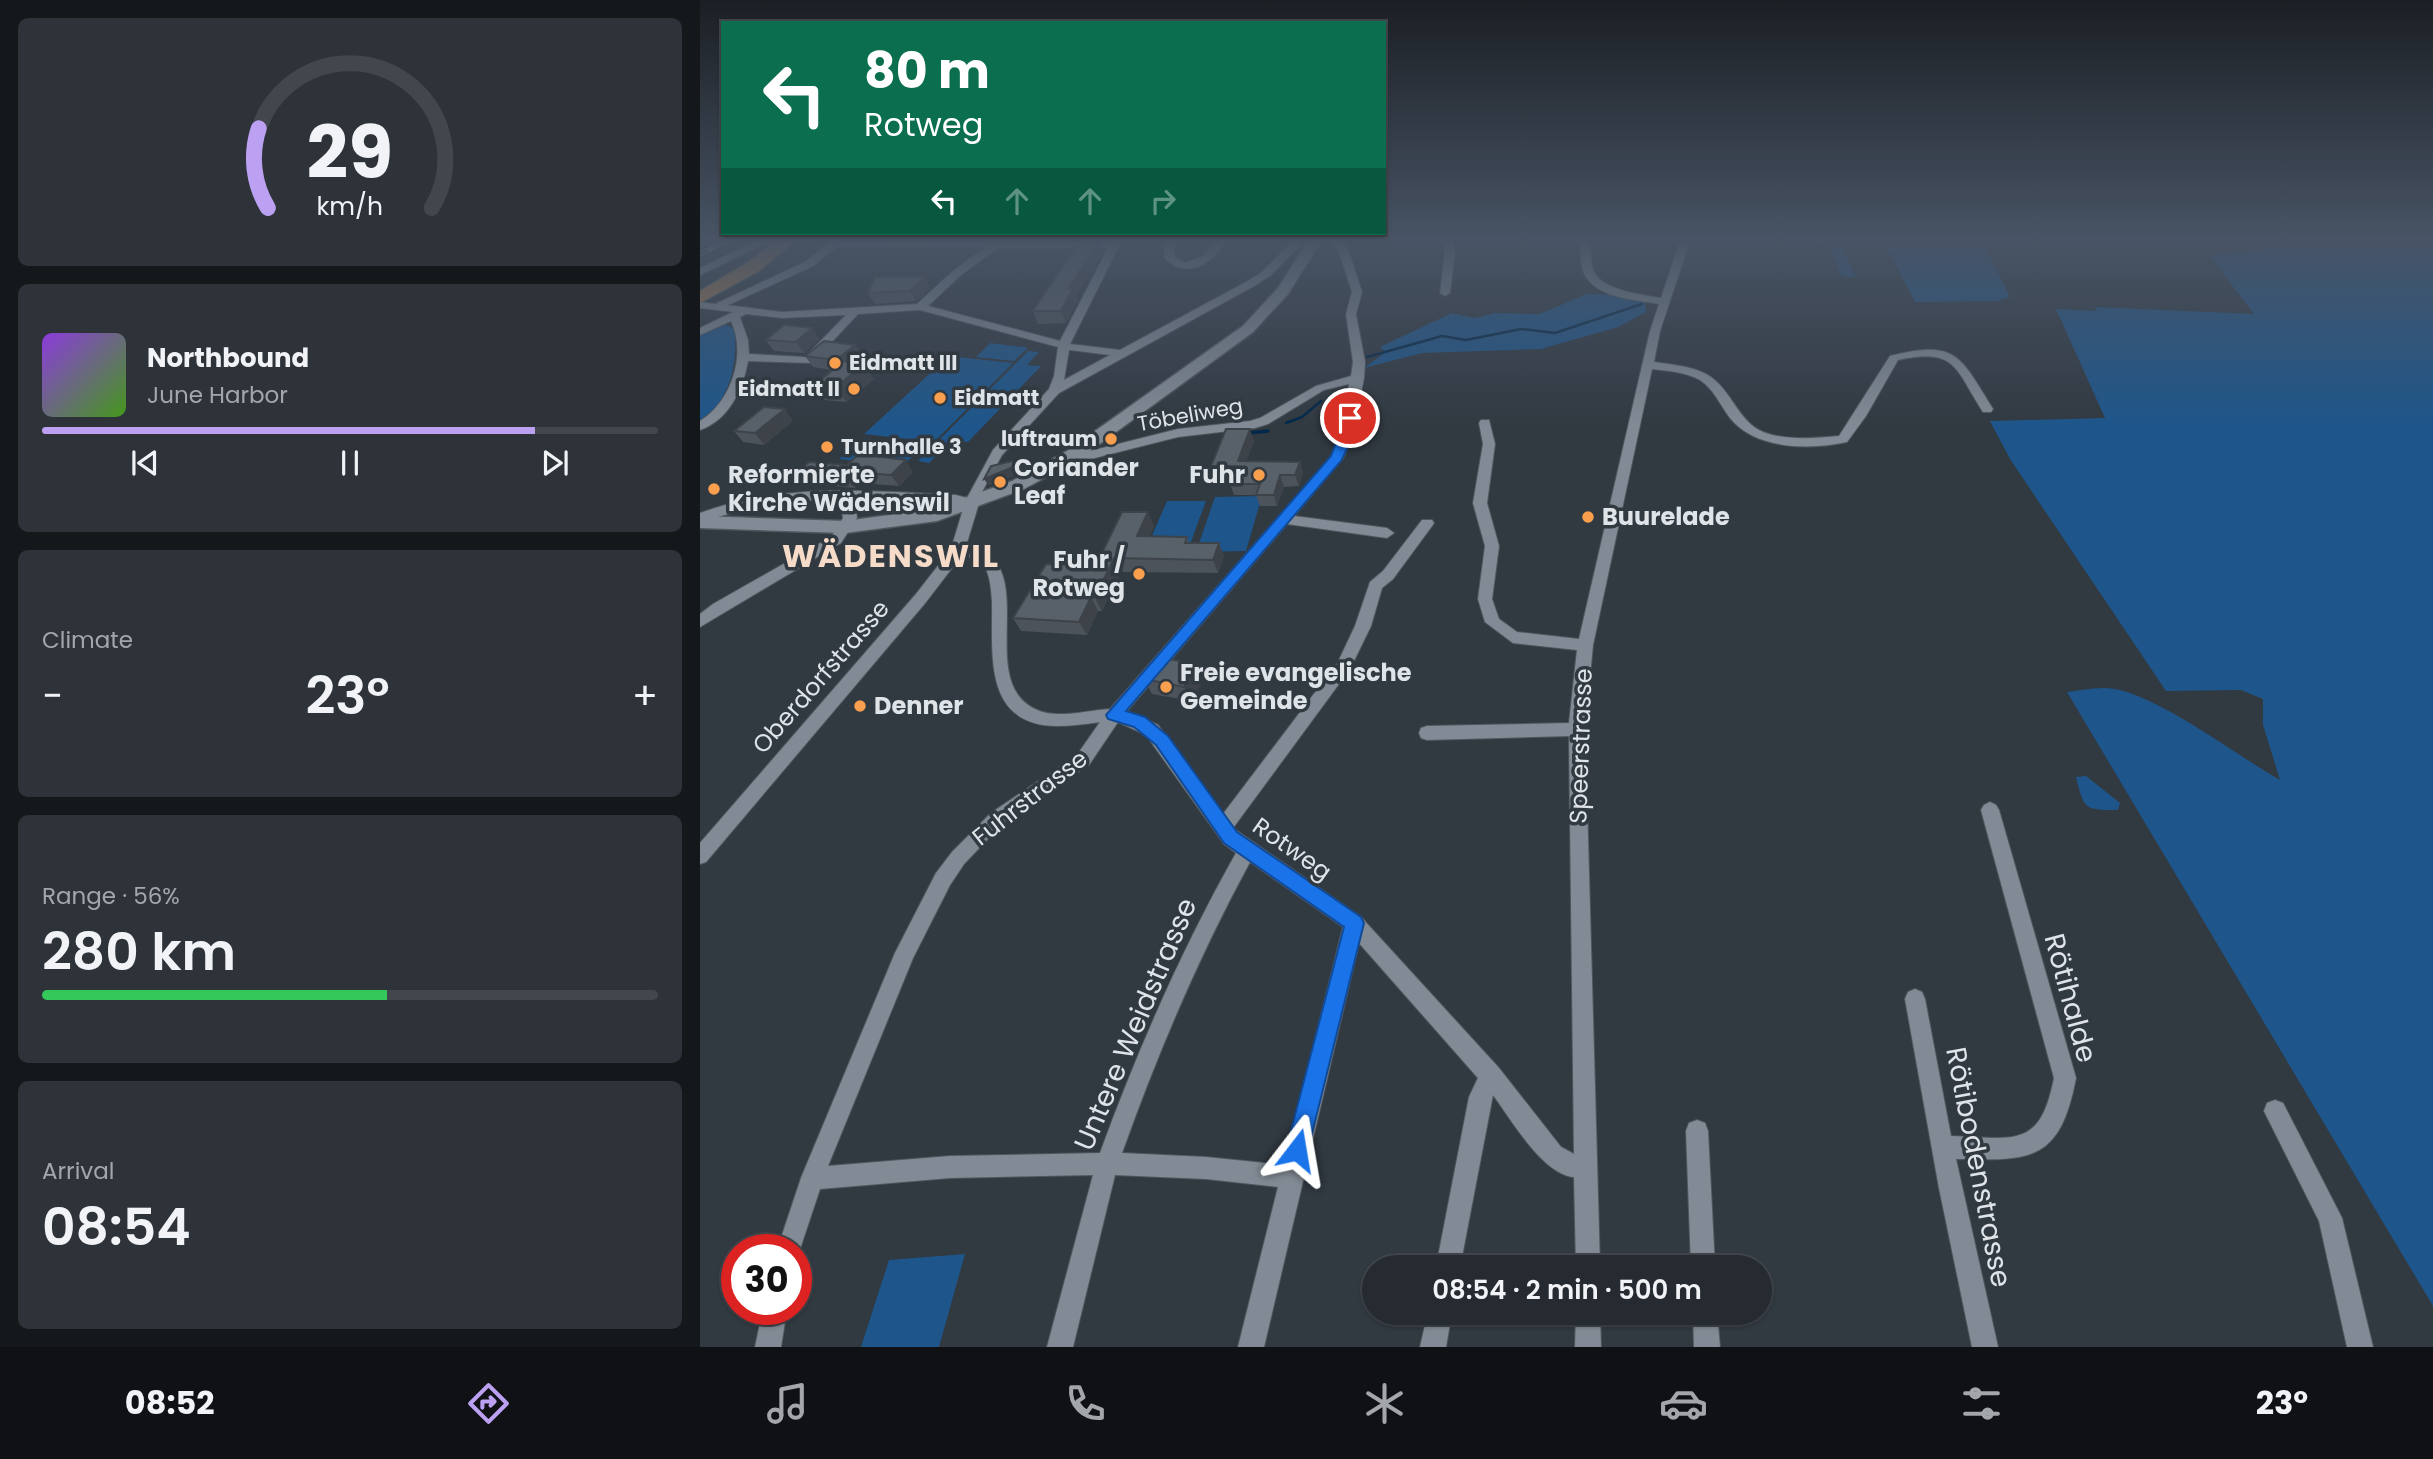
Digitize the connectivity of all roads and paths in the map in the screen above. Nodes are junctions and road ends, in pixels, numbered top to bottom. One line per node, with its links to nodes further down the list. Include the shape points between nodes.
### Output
1 (926, 301): 10 (street)
2 (1086, 301): 14 (street)
3 (1217, 301): 15 (street)
4 (1274, 301): 23 (street, via 1248,329)
5 (1355, 301): 18 (street, Fuhrstrasse, via 1351,314)
6 (1659, 301): 7 (street)
7 (1664, 302): 17 (street, Speerstrasse)
8 (707, 303): 9 (street); 12 (street)
9 (700, 305)
10 (920, 307): 11 (street); 14 (street)
11 (854, 312): 12 (street); 16 (street, via 808,361)
12 (739, 315): 13 (street); 16 (street)
13 (700, 332)
14 (1064, 344): 15 (street); 19 (street)
15 (1118, 353): 19 (street)
16 (745, 357): 22 (street, via 723,409)
17 (1648, 365): 20 (street, via 1692,372 1705,379 1738,420 1760,436 1806,443 1843,439 1894,358 1941,346 1959,365); 33 (street, Speerstrasse)
18 (1358, 378): 23 (street, Töbeliweg, via 1320,388 1251,425 1178,433); 26 (street, Fuhrstrasse, via 1346,439 1337,458)
19 (1055, 390): 25 (street, Oberdorfstrasse, via 997,453)
20 (1987, 410)
21 (1485, 423): 33 (street, via 1489,444 1480,503 1492,546 1485,599 1493,622 1513,637)
22 (700, 426)
23 (1063, 462): 25 (street)
24 (846, 493): 25 (street, via 957,499); 27 (street, via 775,495); 29 (street, via 850,519)
25 (971, 504): 29 (street, via 924,517); 31 (street, Oberdorfstrasse)
26 (1285, 519): 30 (street); 34 (street, Fuhrstrasse)
27 (700, 520): 29 (street)
28 (1427, 523): 38 (street, via 1375,586 1344,665)
29 (845, 527): 32 (street, via 836,540)
30 (1387, 533)
31 (958, 550): 34 (street, Rotweg, via 982,555 991,562 1000,659 1008,695 1015,703 1031,715 1057,722); 39 (street, Oberdorfstrasse)
32 (700, 622)
33 (1585, 645): 35 (street, Speerstrasse)
34 (1114, 715): 38 (street, Rotweg, via 1139,721 1162,741); 50 (street, Fuhrstrasse, via 1083,760 997,818 943,879 905,953)
35 (1577, 729): 36 (street); 48 (street, Speerstrasse)
36 (1427, 733)
37 (1990, 810): 46 (street, Rötihalde, via 2065,1078 2062,1108 2045,1137 2015,1149)
38 (1223, 828): 40 (street, Rotweg)
39 (704, 849)
40 (1247, 851): 41 (street, Rotweg); 47 (street, Untere Weidstrasse, via 1205,927 1144,1061)
41 (1354, 923): 43 (street, Rotweg); 49 (street)
42 (1915, 999): 46 (street, Rötibodenstrasse)
43 (1491, 1076): 48 (street, Rotweg, via 1560,1162); 52 (street, via 1480,1097)
44 (2275, 1111): 66 (street, via 2330,1218)
45 (1697, 1130): 54 (street)
46 (1943, 1147): 65 (street, Rötibodenstrasse)
47 (1107, 1163): 49 (street); 50 (street, via 947,1167); 60 (street, Untere Weidstrasse)
48 (1583, 1166): 53 (street, Speerstrasse)
49 (1290, 1177): 61 (street)
50 (812, 1178): 51 (street, Fuhrstrasse)
51 (794, 1234)
52 (1450, 1255)
53 (1587, 1255)
54 (1702, 1255)
55 (772, 1325): 59 (street)
56 (1437, 1325): 62 (street)
57 (1588, 1325): 63 (street)
58 (1706, 1325): 64 (street)
59 (768, 1347)
60 (1060, 1347)
61 (1251, 1347)
62 (1433, 1347)
63 (1588, 1347)
64 (1707, 1347)
65 (1985, 1347)
66 (2360, 1347)

